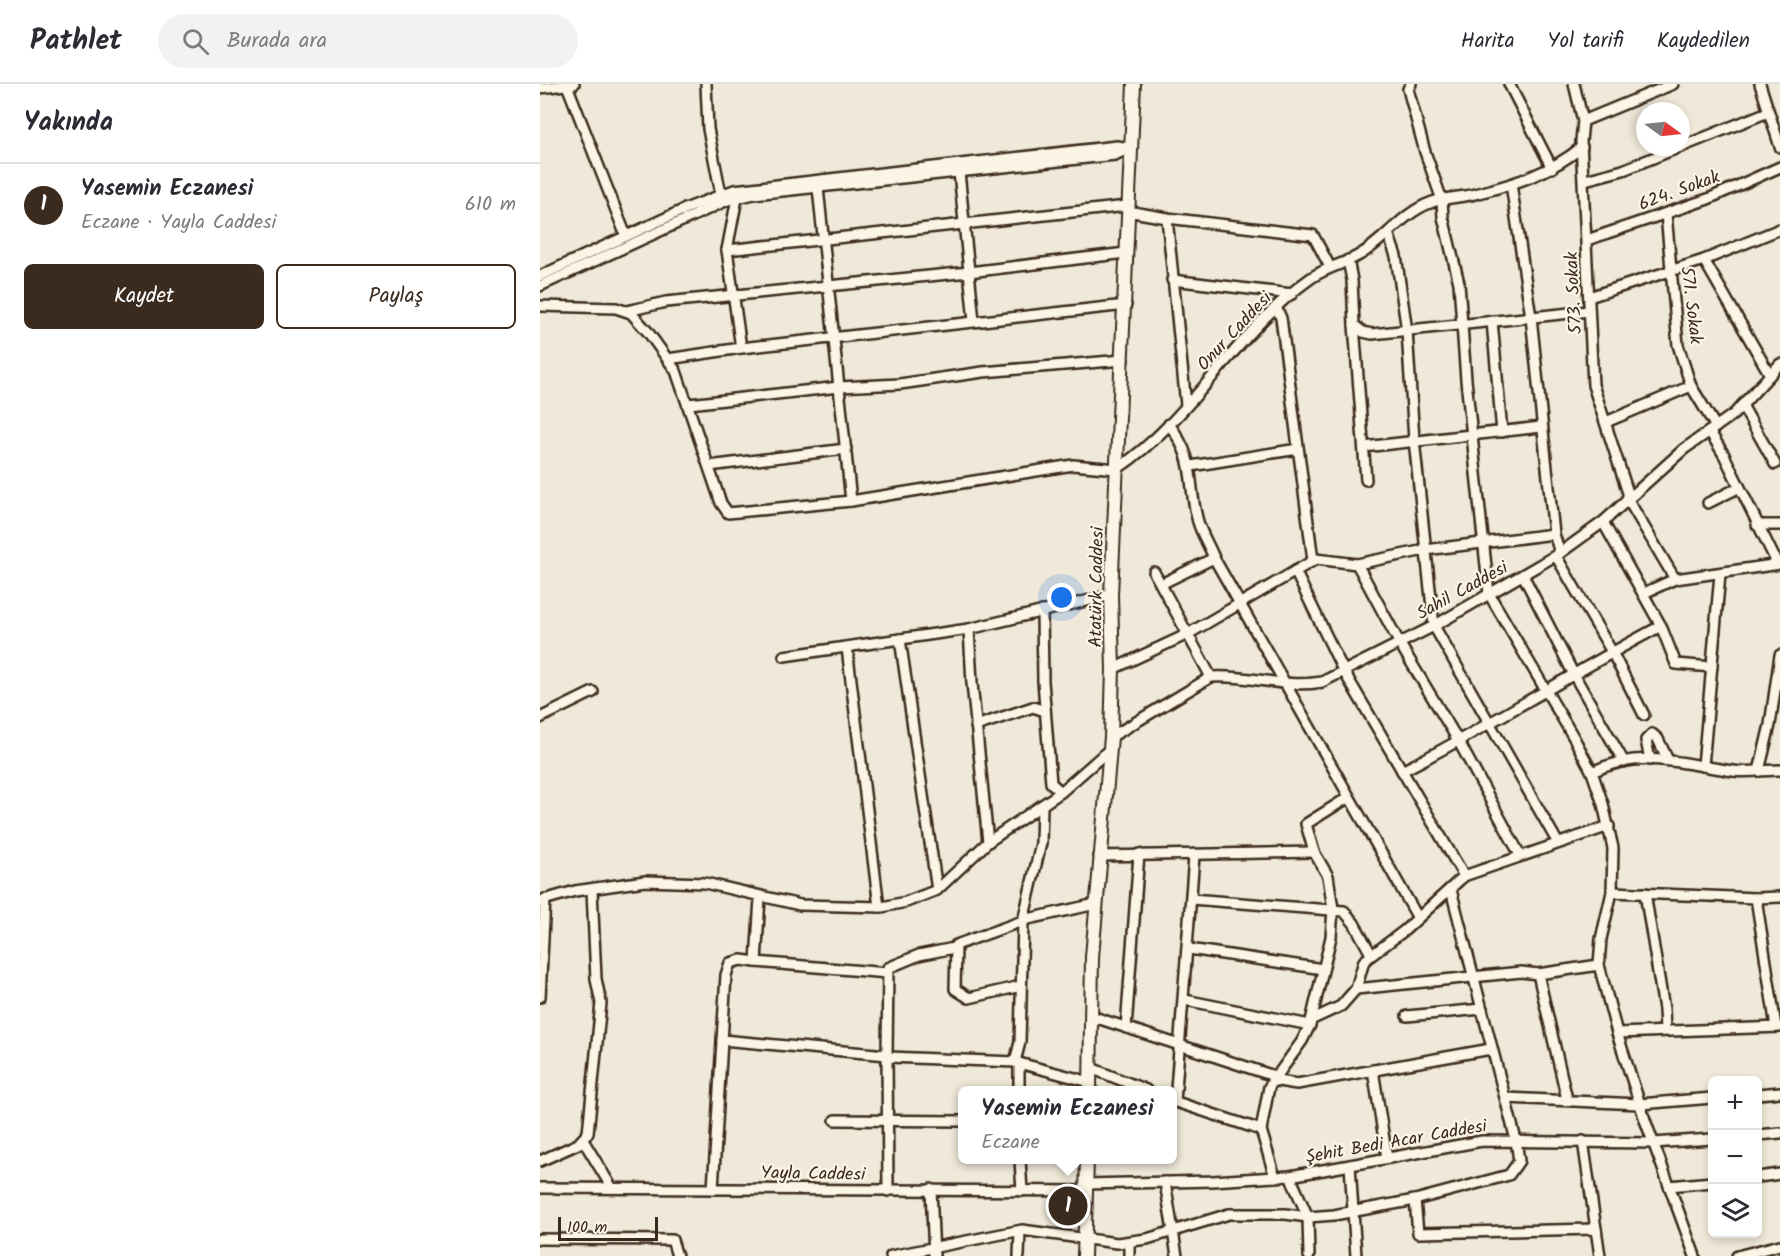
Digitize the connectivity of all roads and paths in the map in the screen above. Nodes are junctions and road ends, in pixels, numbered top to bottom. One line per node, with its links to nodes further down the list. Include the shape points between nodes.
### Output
1 (706, 84): 23 (street, via 708,129)
2 (1134, 84): 15 (main road, Atatürk Caddesi)
3 (1411, 84): 25 (street, via 1408,89)
4 (1509, 84): 18 (street)
5 (1574, 84): 11 (street, 573. Sokak)
6 (1673, 84): 11 (street)
7 (1760, 84): 10 (street)
8 (570, 85): 9 (street); 32 (street)
9 (540, 88)
10 (1768, 112): 12 (street); 14 (street)
11 (1583, 122): 13 (street, 573. Sokak)
12 (1690, 143)
13 (1582, 147): 18 (street, Onur Caddesi); 20 (street, 573. Sokak)
14 (1780, 147)
15 (1130, 148): 19 (street, via 1115,155); 23 (street, via 1118,146); 26 (main road, Atatürk Caddesi)
16 (1658, 156): 20 (street)
17 (1780, 167): 27 (street, 624. Sokak)
18 (1552, 168): 21 (street, Onur Caddesi)
19 (959, 172): 22 (street); 29 (street)
20 (1585, 180): 34 (street, 573. Sokak)
21 (1511, 184): 25 (street, Onur Caddesi); 54 (street)
22 (818, 188): 24 (street); 33 (street)
23 (721, 194): 32 (street)
24 (737, 198): 35 (street); 45 (street)
25 (1442, 200): 31 (street, Onur Caddesi, via 1429,203); 57 (street, via 1459,283)
26 (1127, 208): 28 (street); 29 (street); 36 (main road, Atatürk Caddesi)
27 (1666, 214): 34 (street, 624. Sokak); 40 (street, 571. Sokak)
28 (1167, 218): 39 (street, via 1313,236); 43 (street)
29 (963, 223): 33 (street); 41 (street)
30 (1780, 229): 38 (street)
31 (1388, 233): 37 (street, Onur Caddesi); 59 (street, via 1396,256)
32 (626, 236): 42 (street)
33 (823, 240): 35 (street); 44 (street)
34 (1587, 240): 48 (street, 573. Sokak)
35 (728, 250): 47 (street)
36 (1126, 253): 41 (street); 49 (main road, Atatürk Caddesi)
37 (1348, 260): 39 (street, Onur Caddesi); 58 (street)
38 (1704, 260): 40 (street); 65 (street)
39 (1330, 267): 46 (street, Onur Caddesi)
40 (1670, 271): 48 (street); 66 (street, 571. Sokak, via 1678,345)
41 (969, 272): 44 (street); 55 (street)
42 (540, 276)
43 (1172, 280): 46 (street); 69 (street)
44 (827, 285): 47 (street); 60 (street)
45 (540, 286)
46 (1292, 294): 51 (street, Onur Caddesi)
47 (732, 297): 53 (street, via 666,302); 61 (street)
48 (1588, 297): 52 (street, 573. Sokak)
49 (1126, 305): 55 (street); 63 (main road, Atatürk Caddesi)
50 (540, 306): 53 (street)
51 (1277, 309): 69 (street, Onur Caddesi, via 1258,324); 80 (street)
52 (1589, 310): 54 (street); 71 (street, 573. Sokak, via 1593,385)
53 (627, 311): 62 (street)
54 (1531, 317): 56 (street); 73 (street)
55 (974, 321): 60 (street)
56 (1492, 321): 57 (street); 75 (street)
57 (1461, 324): 59 (street); 76 (street)
58 (1354, 325): 59 (street, via 1372,334); 78 (street)
59 (1407, 331): 77 (street)
60 (833, 338): 61 (street); 67 (street)
61 (741, 348): 62 (street)
62 (668, 359): 68 (street)
63 (1123, 360): 67 (street); 84 (main road, Atatürk Caddesi)
64 (1780, 364): 65 (street, Sahil Caddesi)
65 (1769, 373): 70 (street, Sahil Caddesi)
66 (1691, 386): 71 (street); 74 (street, 571. Sokak)
67 (839, 387): 68 (street); 79 (street)
68 (689, 404): 82 (street)
69 (1186, 405): 72 (street, Onur Caddesi)
70 (1742, 405): 74 (street, Sahil Caddesi); 81 (street)
71 (1606, 422): 87 (street, 573. Sokak)
72 (1169, 424): 83 (street); 84 (street, Onur Caddesi)
73 (1541, 427): 75 (street); 93 (street)
74 (1713, 430): 86 (street, 571. Sokak); 87 (street, Sahil Caddesi, via 1684,449)
75 (1502, 432): 76 (street)
76 (1473, 436): 77 (street); 94 (street)
77 (1414, 440): 78 (street); 95 (street)
78 (1364, 447): 85 (street)
79 (846, 449): 82 (street); 88 (street)
80 (1298, 449): 83 (street); 98 (street)
81 (1775, 464)
82 (709, 466): 88 (street, via 728,513)
83 (1191, 466): 97 (street, via 1197,519)
84 (1118, 470): 88 (street, via 1073,465); 109 (main road, Atatürk Caddesi)
85 (1366, 480)
86 (1738, 488): 89 (street); 91 (street, 571. Sokak)
87 (1628, 497): 90 (street, Sahil Caddesi); 105 (street, 573. Sokak)
88 (851, 501)
89 (1708, 504)
90 (1603, 522): 96 (street, Sahil Caddesi); 107 (street)
91 (1757, 525): 92 (street); 100 (street, 571. Sokak)
92 (1780, 525)
93 (1554, 534): 94 (street); 96 (street)
94 (1485, 542): 95 (street); 108 (street)
95 (1425, 550): 99 (street); 112 (street)
96 (1558, 555): 104 (street, Sahil Caddesi); 119 (street)
97 (1214, 558): 106 (street); 110 (street)
98 (1313, 560): 99 (street); 101 (street)
99 (1357, 564): 117 (street)
100 (1778, 564): 103 (street)
101 (1295, 571): 110 (street); 124 (street)
102 (1154, 572): 106 (street)
103 (1720, 574): 105 (street); 122 (street)
104 (1523, 575): 108 (street, Sahil Caddesi); 125 (street)
105 (1675, 579): 107 (street)
106 (1161, 584): 115 (street)
107 (1644, 593): 113 (street)
108 (1489, 594): 112 (street, Sahil Caddesi); 128 (street)
109 (1111, 595): 111 (street); 123 (main road, Atatürk Caddesi)
110 (1240, 604): 115 (street); 127 (street)
111 (1042, 611): 114 (street); 130 (street)
112 (1434, 626): 117 (street, Sahil Caddesi); 133 (street)
113 (1661, 626): 119 (street); 122 (street, via 1676,664)
114 (969, 629): 116 (street); 134 (street)
115 (1188, 634): 123 (street); 126 (street)
116 (900, 639): 118 (street); 158 (street)
117 (1400, 644): 124 (street, Sahil Caddesi); 135 (street)
118 (847, 648): 121 (street); 168 (street)
119 (1612, 652): 125 (street); 131 (street)
120 (1780, 655): 143 (street)
121 (784, 656)
122 (1712, 667): 140 (street)
123 (1113, 669): 136 (main road, Atatürk Caddesi)
124 (1343, 670): 127 (street, Sahil Caddesi, via 1322,682); 142 (street)
125 (1574, 675): 128 (street); 139 (street)
126 (1211, 677): 127 (street, Sahil Caddesi); 136 (street)
127 (1283, 684): 146 (street)
128 (1545, 689): 133 (street); 144 (street)
129 (593, 692): 132 (street)
130 (1045, 711): 134 (street, via 1033,707); 145 (street, via 1051,783)
131 (1644, 715)
132 (540, 718)
133 (1490, 723): 135 (street); 150 (street)
134 (976, 726): 149 (street)
135 (1459, 742): 142 (street); 154 (street)
136 (1110, 743): 145 (street); 155 (main road, Atatürk Caddesi)
137 (1667, 758): 138 (street); 138 (street, via 1652,734 1646,740); 140 (street)
138 (1650, 760): 139 (street)
139 (1624, 762): 144 (street)
140 (1703, 766): 143 (street)
141 (1780, 770): 143 (street)
142 (1401, 771): 156 (street)
143 (1759, 771)
144 (1592, 772): 148 (street)
145 (1060, 792): 147 (street)
146 (1349, 797): 151 (street, via 1306,824); 170 (street)
147 (1042, 806): 149 (street); 171 (street, via 1041,843)
148 (1609, 826): 150 (street); 160 (street)
149 (988, 842): 158 (street)
150 (1558, 843): 154 (street)
151 (1314, 852): 153 (street); 169 (street, via 1328,876)
152 (1139, 854): 153 (street); 155 (street); 190 (street)
153 (1194, 855): 165 (street)
154 (1520, 855): 156 (street)
155 (1099, 856): 167 (main road, Atatürk Caddesi)
156 (1464, 876): 159 (street)
157 (592, 890): 163 (street, via 645,881 705,884); 166 (street); 219 (street, via 596,979 601,1003 588,1133)
158 (936, 890): 168 (street)
159 (1451, 890): 170 (street); 180 (street)
160 (1612, 892): 161 (street); 176 (street)
161 (1646, 893): 164 (street); 191 (street)
162 (1780, 897): 164 (street)
163 (760, 898): 168 (street, via 800,905); 175 (street)
164 (1756, 898): 189 (street)
165 (1191, 899): 169 (street); 173 (street)
166 (543, 900): 183 (street)
167 (1096, 904): 171 (street); 186 (main road, Atatürk Caddesi)
168 (879, 907)
169 (1333, 909): 174 (street, via 1344,911); 177 (street)
170 (1418, 918): 174 (street)
171 (1023, 921): 172 (street, via 957,943); 181 (street)
172 (954, 948): 178 (street, via 919,955 888,968); 181 (street, via 955,989 961,995 969,998)
173 (1189, 949): 177 (street); 184 (street)
174 (1371, 954): 182 (street, via 1364,961)
175 (756, 962): 178 (street); 193 (street, via 730,963)
176 (1599, 965): 179 (street); 192 (street)
177 (1323, 969): 188 (street)
178 (888, 973): 196 (street)
179 (1538, 974): 180 (street, via 1521,972); 209 (street)
180 (1475, 978): 182 (street); 185 (street)
181 (1021, 986): 197 (street)
182 (1356, 989): 188 (street, via 1341,1006)
183 (540, 997)
184 (1185, 1000): 188 (street); 194 (street)
185 (1482, 1009): 187 (street); 195 (street)
186 (1091, 1016): 190 (street); 198 (main road, Atatürk Caddesi)
187 (1407, 1016)
188 (1311, 1022): 200 (street, via 1302,1041)
189 (1778, 1027): 191 (street)
190 (1126, 1028): 194 (street)
191 (1665, 1030): 192 (street)
192 (1617, 1033): 211 (street)
193 (722, 1040): 196 (street); 238 (street)
194 (1180, 1047): 200 (street); 204 (street)
195 (1491, 1048): 199 (street); 207 (street)
196 (888, 1056): 197 (street); 214 (street)
197 (1017, 1063): 201 (street); 202 (street)
198 (1091, 1068): 202 (main road, Atatürk Caddesi); 203 (street)
199 (1373, 1070): 200 (street, via 1297,1084); 223 (street)
200 (1273, 1078): 215 (street)
201 (1019, 1086)
202 (1090, 1086)
203 (1136, 1086)
204 (1176, 1086)
205 (1780, 1092): 206 (street)
206 (1762, 1094)
207 (1506, 1098): 209 (street); 220 (street)
208 (1708, 1098): 211 (street)
209 (1567, 1099): 211 (street)
210 (1177, 1103): 215 (street)
211 (1640, 1104): 222 (street)
212 (835, 1120): 214 (street)
213 (958, 1121): 214 (street)
214 (886, 1122): 240 (street)
215 (1261, 1130): 231 (street)
216 (1780, 1133): 217 (street)
217 (1762, 1135)
218 (1708, 1138): 222 (street, Şehit Bedi Acar Caddesi)
219 (583, 1140): 224 (street); 236 (street)
220 (1516, 1140): 221 (street, Şehit Bedi Acar Caddesi); 223 (street, Şehit Bedi Acar Caddesi, via 1461,1144); 242 (street, via 1519,1161 1509,1175)
221 (1583, 1141): 222 (street, Şehit Bedi Acar Caddesi); 245 (street)
222 (1653, 1143): 234 (street)
223 (1387, 1158): 227 (street, Şehit Bedi Acar Caddesi)
224 (540, 1161)
225 (1020, 1164): 241 (street)
226 (1087, 1164): 237 (main road)
227 (1350, 1165): 229 (street, Şehit Bedi Acar Caddesi); 243 (street)
228 (1780, 1174): 230 (street)
229 (1290, 1176): 231 (street, Şehit Bedi Acar Caddesi); 244 (street)
230 (1762, 1176)
231 (1275, 1177): 232 (street, Şehit Bedi Acar Caddesi)
232 (1166, 1182): 237 (street, Şehit Bedi Acar Caddesi); 247 (street)
233 (1708, 1182): 234 (street)
234 (1669, 1186): 262 (street)
235 (540, 1188): 236 (street, Yayla Caddesi)
236 (612, 1188): 238 (street, Yayla Caddesi)
237 (1086, 1188): 241 (street, Yayla Caddesi); 249 (main road)
238 (712, 1189): 240 (street, Yayla Caddesi)
239 (931, 1189): 240 (street, Yayla Caddesi); 241 (street, Yayla Caddesi); 252 (street)
240 (888, 1191)
241 (1022, 1191)
242 (1415, 1200): 243 (street); 245 (street, via 1418,1233)
243 (1354, 1211): 244 (street); 260 (street)
244 (1308, 1217): 247 (street, via 1229,1214); 259 (street)
245 (1596, 1229): 261 (street)
246 (1020, 1231): 249 (street); 252 (street); 255 (street)
247 (1173, 1231): 250 (street); 258 (street)
248 (540, 1239): 253 (street, via 672,1240)
249 (1084, 1239): 250 (street); 256 (main road)
250 (1129, 1242): 257 (street)
251 (1780, 1245): 263 (street)
252 (934, 1253): 254 (street)
253 (677, 1256)
254 (891, 1256)
255 (1019, 1256)
256 (1084, 1256)
257 (1129, 1256)
258 (1177, 1256)
259 (1310, 1256)
260 (1356, 1256)
261 (1600, 1256)
262 (1695, 1256)
263 (1737, 1256)

